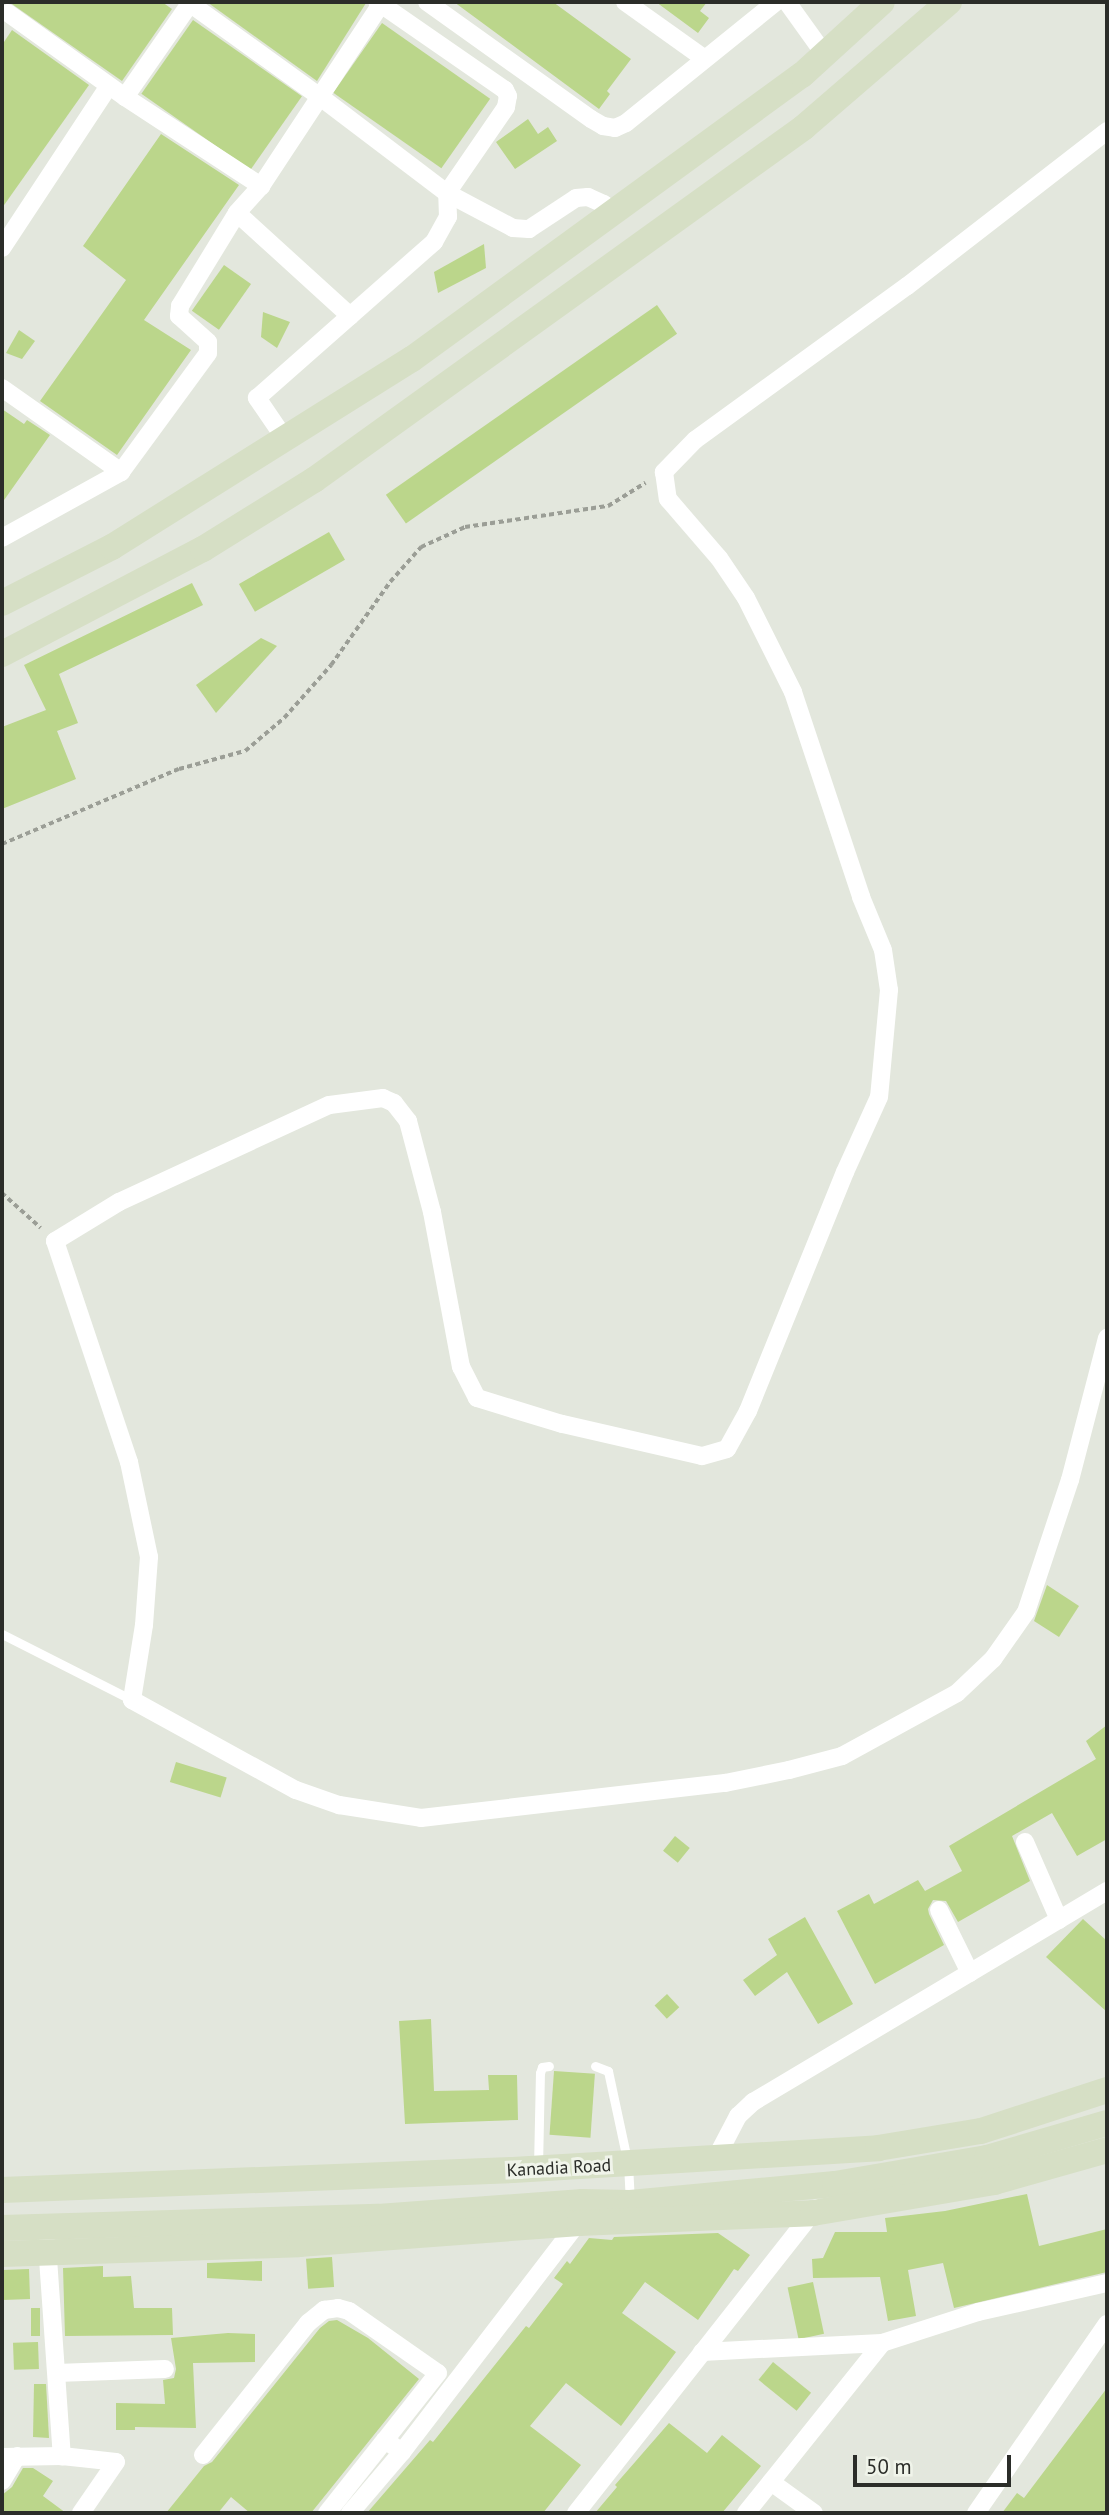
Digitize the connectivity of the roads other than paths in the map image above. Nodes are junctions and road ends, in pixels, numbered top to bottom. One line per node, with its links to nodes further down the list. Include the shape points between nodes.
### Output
1 (190, 2): 13 (street); 14 (street)
2 (427, 2): 11 (street, via 603,126 615,128 626,123)
3 (625, 2): 11 (street)
4 (776, 2): 11 (street)
5 (787, 2): 10 (street)
6 (882, 2): 10 (street)
7 (949, 2): 27 (street, via 803,128 314,481 202,550)
8 (379, 3): 13 (street); 17 (street, via 508,96 506,107)
9 (8, 13): 12 (street)
10 (825, 55): 19 (street)
11 (705, 58)
12 (109, 86): 14 (street); 20 (street)
13 (319, 96): 16 (street); 17 (street)
14 (125, 97): 16 (street)
15 (1107, 131): 30 (street, via 695,440 664,471 668,499 719,558 746,598 793,692 861,897 884,950 889,990 879,1097 748,1411 727,1449 702,1457 562,1424 477,1398 461,1367 432,1212 408,1121 394,1103 383,1098 329,1105 119,1202 55,1241 128,1462 149,1557)
16 (261, 186): 18 (street)
17 (447, 193): 19 (street, via 522,229 536,225 576,198 587,197); 21 (street, via 448,216 434,242)
18 (237, 213): 21 (street); 24 (street, via 180,306 179,316 208,342 208,353)
19 (613, 213): 23 (street, via 412,359)
20 (2, 248)
21 (350, 316): 23 (street, via 257,398)
22 (2, 388): 24 (street)
23 (285, 439): 26 (street, via 112,547)
24 (121, 472): 25 (street)
25 (2, 538)
26 (2, 603)
27 (2, 654)
28 (1107, 1338): 30 (street, via 1070,1480 1026,1612 993,1659 957,1693 842,1756 725,1783 421,1818 339,1805 296,1790)
29 (2, 1634): 30 (lane)
30 (132, 1700)
31 (1025, 1842): 34 (street)
32 (1107, 1891): 34 (street)
33 (939, 1910): 35 (street)
34 (1059, 1920): 35 (street)
35 (970, 1973): 41 (street, via 753,2102 738,2116)
36 (549, 2066): 43 (lane, via 542,2067 540,2073)
37 (594, 2066): 42 (lane, via 608,2071)
38 (1107, 2090): 41 (street, Kanadia Road, via 981,2132 878,2148)
39 (1107, 2123): 44 (street, Kanadia Road)
40 (1107, 2150): 44 (street)
41 (715, 2160): 42 (street, Kanadia Road)
42 (628, 2164): 43 (street, Kanadia Road); 48 (lane)
43 (538, 2169): 47 (street, Kanadia Road)
44 (991, 2170): 46 (street, Kanadia Road)
45 (835, 2184): 46 (street, Kanadia Road); 48 (street, Kanadia Road); 50 (street)
46 (906, 2185): 50 (street)
47 (2, 2190)
48 (630, 2203): 49 (street, Kanadia Road)
49 (580, 2213): 50 (street); 52 (street, Kanadia Road, via 378,2217 198,2234); 61 (street)
50 (813, 2213): 57 (street)
51 (2, 2228): 52 (street)
52 (47, 2239): 53 (street); 59 (street)
53 (2, 2254)
54 (1107, 2283): 56 (street, via 978,2312)
55 (1107, 2325): 73 (street)
56 (882, 2343): 57 (street); 66 (street)
57 (702, 2352): 70 (street)
58 (165, 2369): 59 (street)
59 (57, 2373): 64 (street)
60 (385, 2440): 61 (street); 62 (street, via 438,2372 338,2308 324,2310 308,2323); 68 (street)
61 (402, 2452): 69 (street)
62 (203, 2455)
63 (10, 2456): 64 (street); 65 (street)
64 (62, 2456): 67 (street, via 116,2462)
65 (2, 2481)
66 (771, 2482): 71 (street); 72 (street)
67 (81, 2513)
68 (327, 2513)
69 (350, 2513)
70 (576, 2513)
71 (746, 2513)
72 (814, 2513)
73 (976, 2513)

